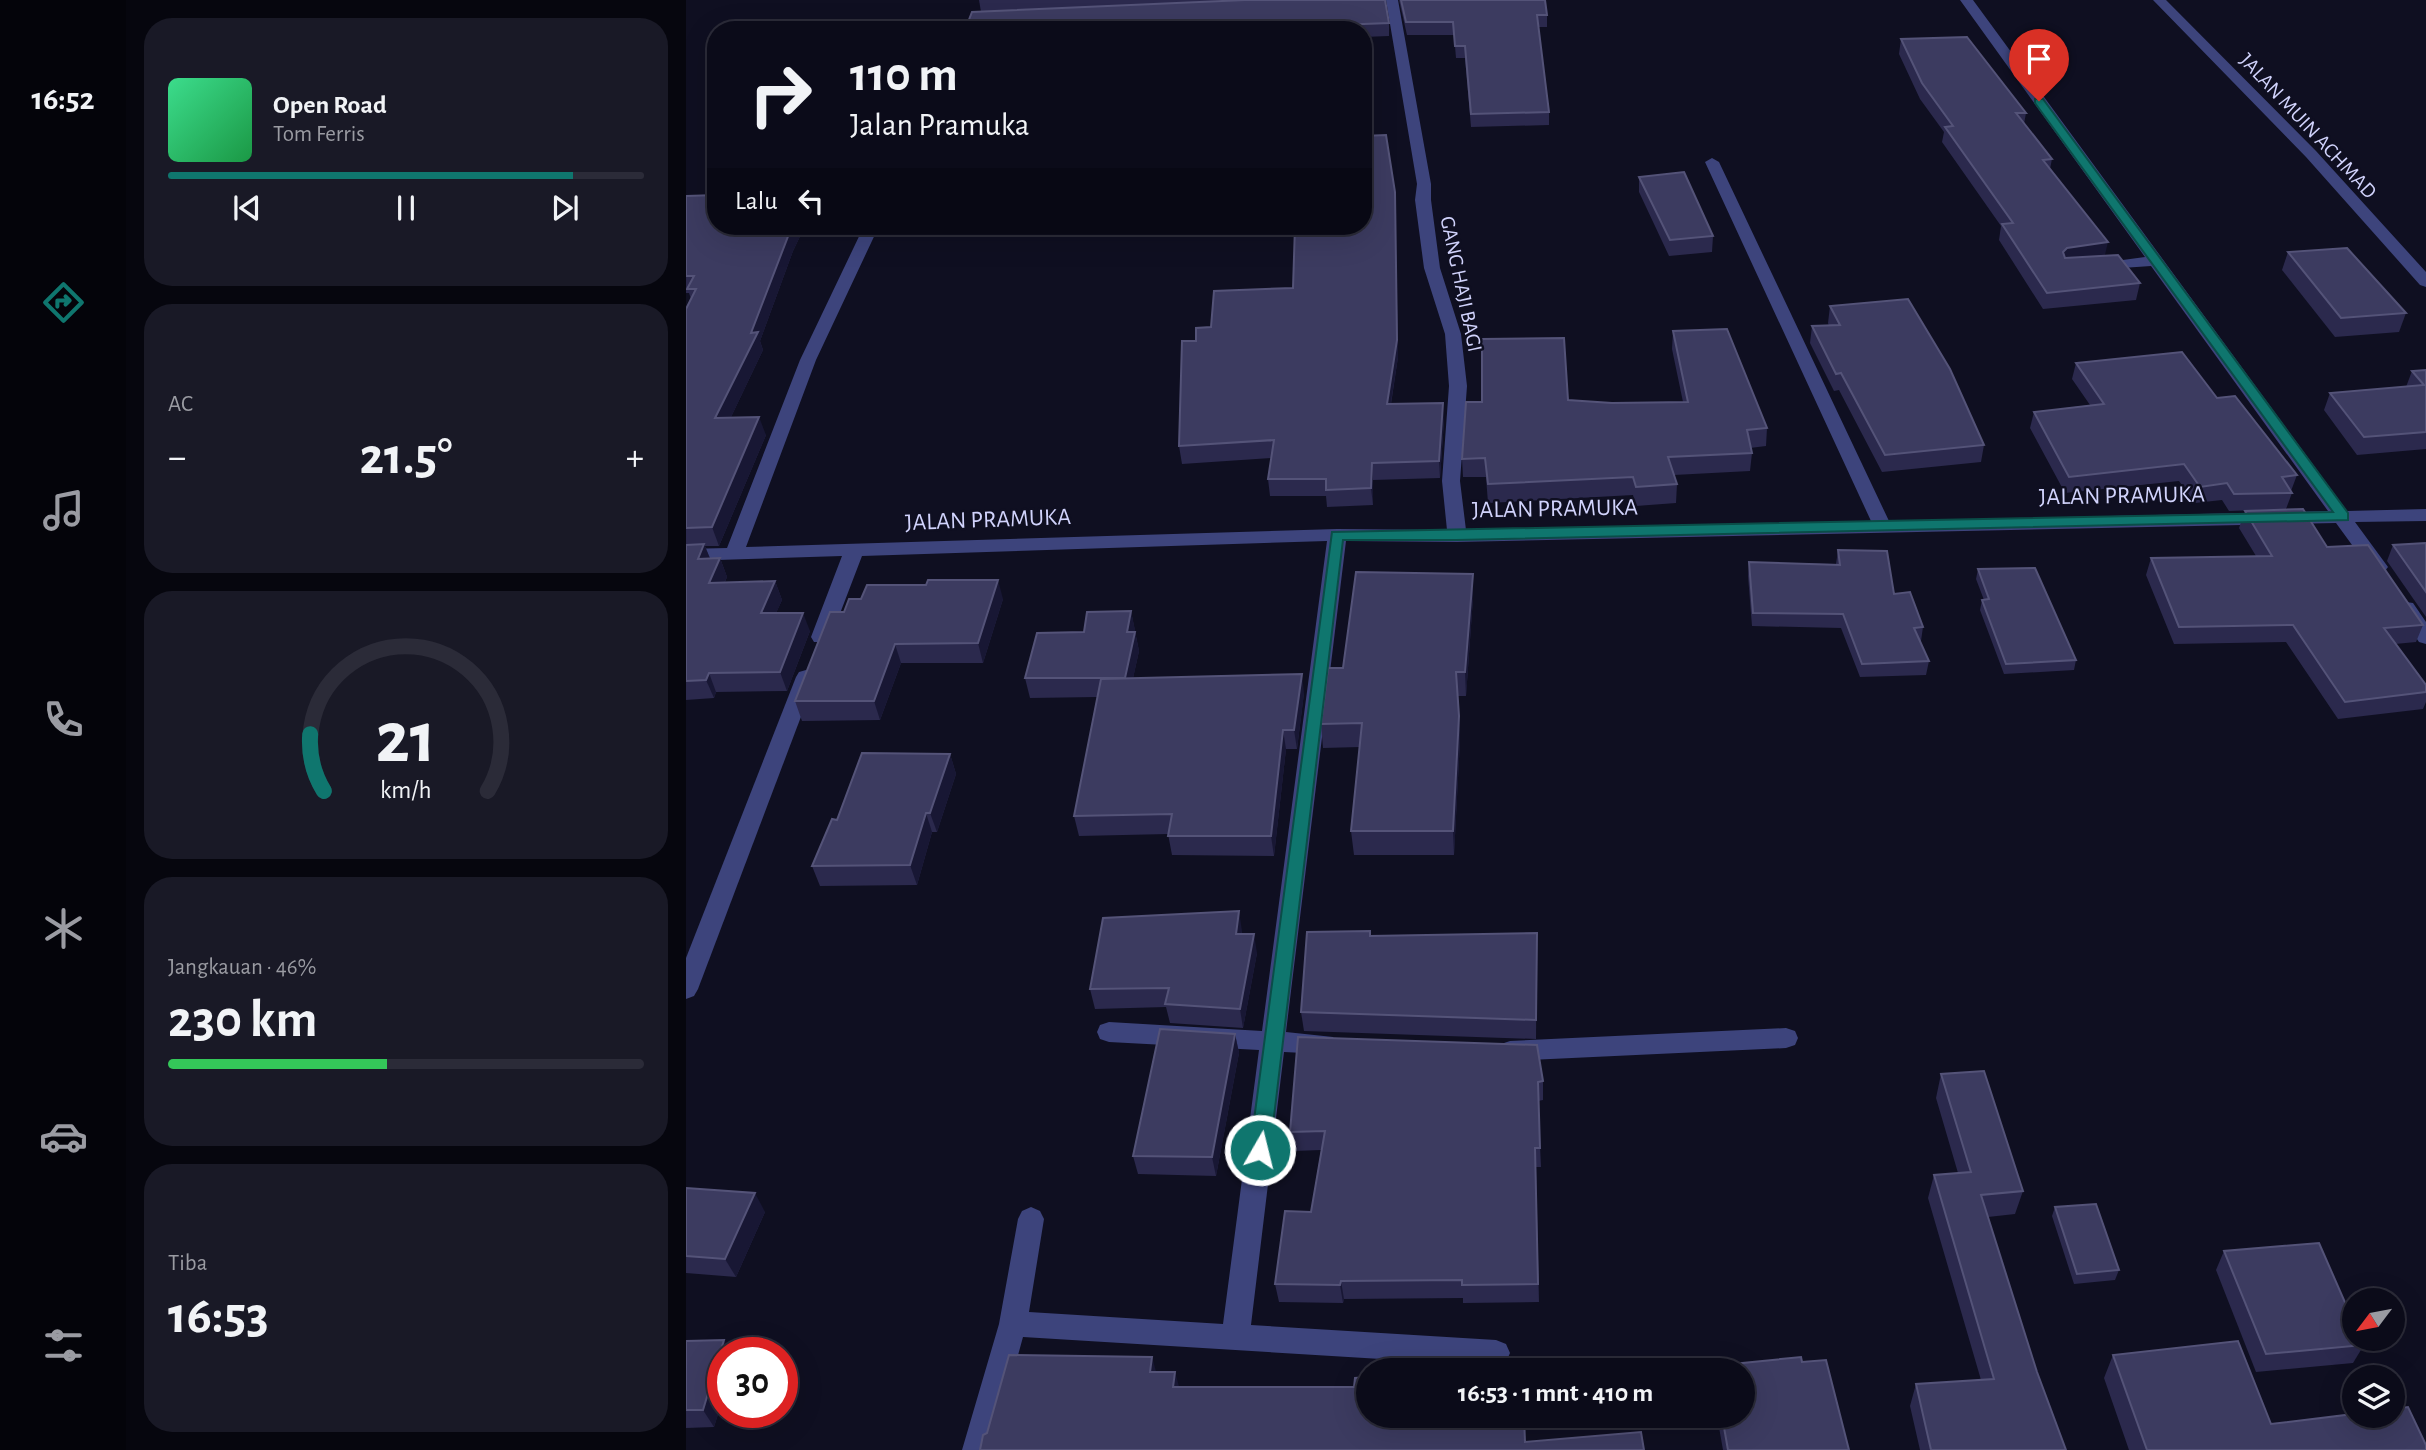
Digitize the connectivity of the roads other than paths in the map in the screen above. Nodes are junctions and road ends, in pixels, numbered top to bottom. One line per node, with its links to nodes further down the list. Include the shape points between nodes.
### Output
1 (1392, 0): 13 (street, GANG HAJI BAGI, via 1424,184 1432,268 1453,334 1458,386 1451,481)
2 (1966, 0): 6 (street)
3 (2159, 0): 8 (street, JALAN MUIN ACHMAD, via 2311,154)
4 (1712, 162): 11 (street)
5 (867, 235): 15 (street, via 808,360)
6 (2156, 261): 7 (street); 10 (street)
7 (2082, 269)
8 (2426, 282)
9 (2426, 515): 10 (street, JALAN PRAMUKA)
10 (2343, 516): 11 (street, JALAN PRAMUKA); 17 (street)
11 (1882, 526): 13 (street, JALAN PRAMUKA)
12 (1337, 536): 13 (street, JALAN PRAMUKA); 14 (street, JALAN PRAMUKA); 21 (street)
13 (1457, 536)
14 (855, 548): 15 (street, JALAN PRAMUKA); 18 (street)
15 (734, 554): 16 (street, JALAN PRAMUKA)
16 (686, 555)
17 (2426, 637)
18 (686, 989)
19 (1110, 1032): 21 (street)
20 (1786, 1038): 23 (street)
21 (1275, 1043): 22 (street); 26 (street)
22 (1341, 1045)
23 (1488, 1051)
24 (1031, 1219): 25 (street)
25 (1013, 1324): 26 (street); 28 (street)
26 (1235, 1338): 27 (street)
27 (1496, 1353)
28 (977, 1450)

